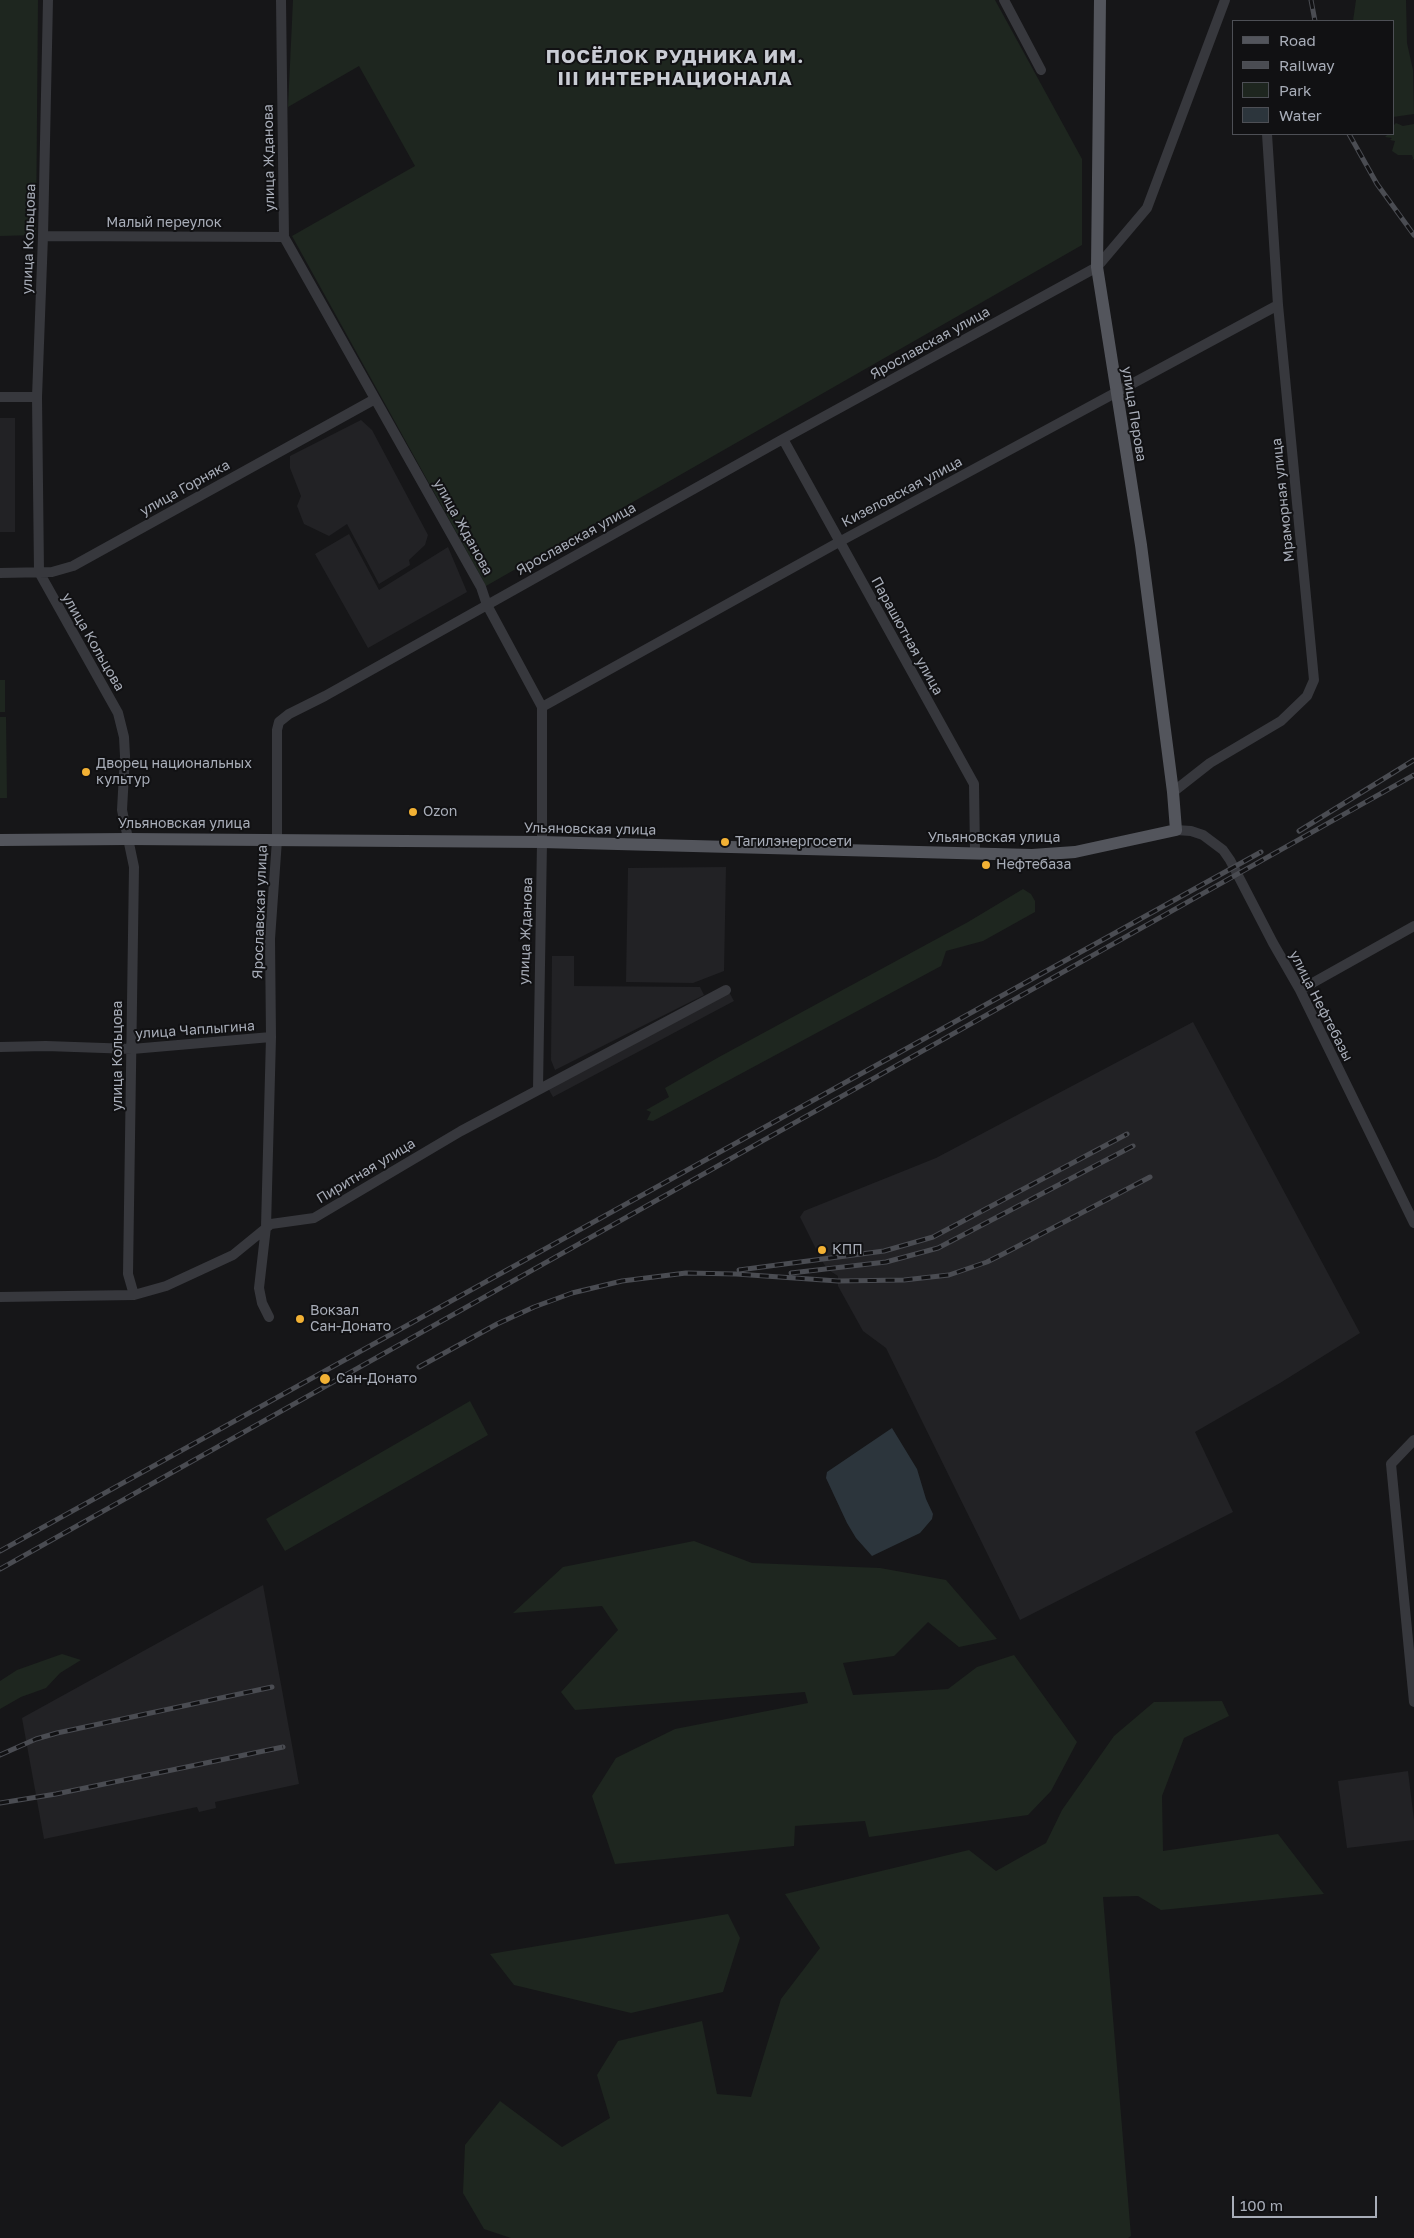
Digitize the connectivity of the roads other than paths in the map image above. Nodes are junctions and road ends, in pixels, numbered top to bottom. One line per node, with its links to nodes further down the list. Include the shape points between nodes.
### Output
1 (48, 0): 8 (street, улица Кольцова)
2 (281, 0): 9 (street, улица Жданова)
3 (1004, 0): 6 (street)
4 (1100, 0): 10 (main road, улица Перова)
5 (1225, 0): 10 (street, Ярославская улица, via 1147,208)
6 (1041, 70)
7 (1267, 135): 11 (street, Мраморная улица)
8 (44, 236): 9 (street, Малый переулок); 14 (street, улица Кольцова)
9 (284, 237): 15 (street, улица Жданова)
10 (1097, 267): 12 (main road, улица Перова); 16 (street, Ярославская улица)
11 (1278, 305): 12 (street, Кизеловская улица); 22 (street, Мраморная улица, via 1314,680 1306,696 1281,721 1210,762)
12 (1115, 394): 17 (street, Кизеловская улица); 22 (main road, улица Перова, via 1140,545)
13 (0, 397): 14 (street)
14 (37, 397): 18 (street, улица Кольцова)
15 (375, 398): 18 (street, улица Горняка, via 73,566 61,571); 20 (street, улица Жданова, via 481,587)
16 (783, 439): 17 (street, Парашютная улица); 20 (street, Ярославская улица)
17 (839, 542): 21 (street, Кизеловская улица); 28 (street, Парашютная улица, via 974,784)
18 (39, 572): 19 (street, улица Горняка); 24 (street, улица Кольцова, via 118,713 124,737 122,810)
19 (0, 573)
20 (487, 605): 21 (street, улица Жданова); 26 (street, Ярославская улица, via 279,722)
21 (542, 708): 27 (street, улица Жданова)
22 (1173, 792): 23 (main road, улица Перова)
23 (1176, 830): 28 (main road, Ульяновская улица, via 1075,852 1032,855); 31 (street, улица Нефтебазы, via 1203,835 1223,850)
24 (128, 838): 25 (main road, Ульяновская улица); 26 (main road, Ульяновская улица); 34 (street, улица Кольцова, via 134,867)
25 (0, 840)
26 (277, 840): 27 (main road, Ульяновская улица); 32 (street, Ярославская улица, via 270,940)
27 (542, 842): 28 (main road, Ульяновская улица); 35 (street, улица Жданова)
28 (975, 853)
29 (1414, 926): 31 (street)
30 (726, 990): 35 (street, Пиритная улица)
31 (1300, 990): 36 (street, улица Нефтебазы)
32 (271, 1037): 34 (street, улица Чаплыгина); 37 (street, Ярославская улица)
33 (0, 1047): 34 (street, улица Чаплыгина)
34 (132, 1048): 38 (street, улица Кольцова, via 128,1274)
35 (538, 1088): 37 (street, Пиритная улица, via 314,1218)
36 (1414, 1224)
37 (266, 1227): 38 (street, via 233,1255 166,1286); 40 (street, Ярославская улица, via 259,1288)
38 (134, 1295): 39 (street)
39 (0, 1297)
40 (269, 1318)
41 (1414, 1440): 42 (street, via 1390,1464)
42 (1414, 1702)

